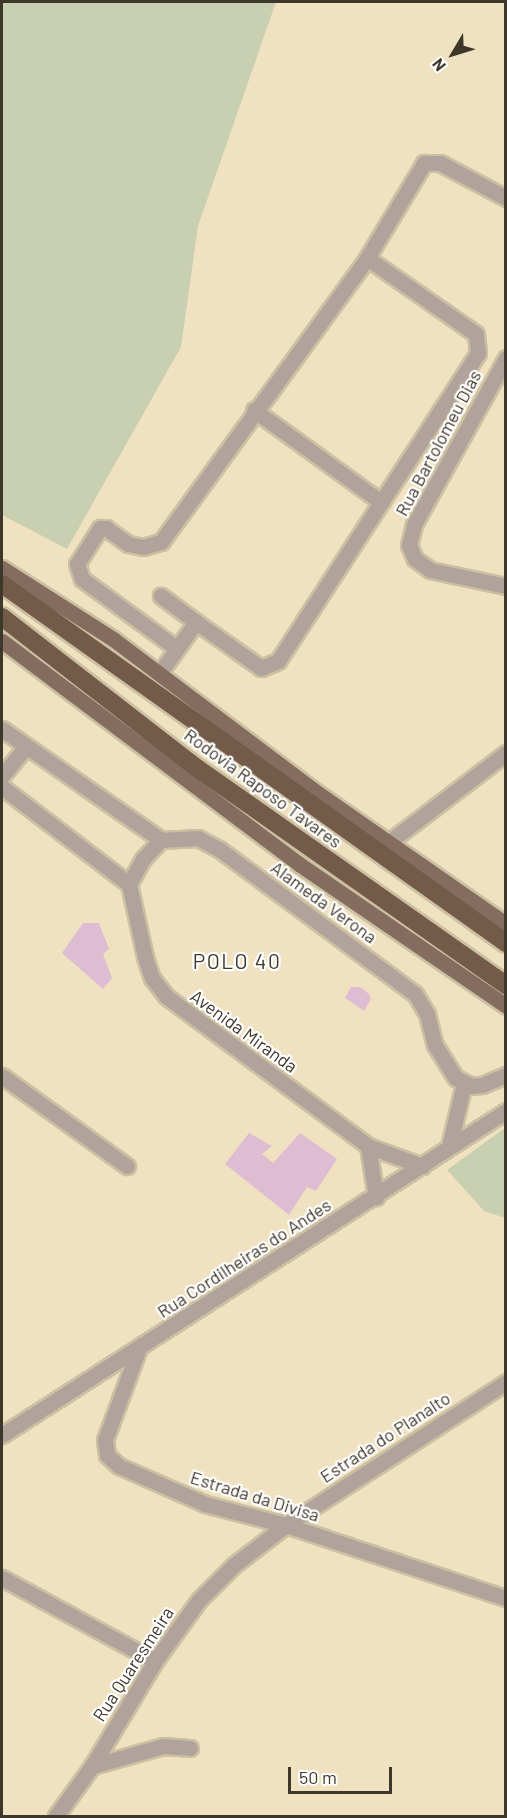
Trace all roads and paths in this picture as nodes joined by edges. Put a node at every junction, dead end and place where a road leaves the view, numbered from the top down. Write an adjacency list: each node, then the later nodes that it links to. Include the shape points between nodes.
1 (506, 198): 2 (street, via 440,163 424,163)
2 (367, 258): 4 (street); 5 (street, via 476,334 479,343 478,353)
3 (506, 358): 8 (street, Rua Bartolomeu Dias, via 414,525 409,546 415,559 430,570)
4 (254, 410): 5 (street); 13 (street, via 161,542 143,547 128,544 103,527 77,564 82,579)
5 (381, 502): 11 (street, via 278,661 269,667 261,668)
6 (2, 568): 14 (main road, via 58,602)
7 (2, 584): 24 (highway, Rodovia Raposo Tavares)
8 (506, 586)
9 (161, 596): 11 (street)
10 (2, 617): 25 (highway, Rodovia Raposo Tavares, via 197,768)
11 (196, 622): 13 (street)
12 (2, 642): 26 (main road, via 299,864)
13 (176, 648): 14 (street)
14 (159, 674): 21 (main road)
15 (2, 729): 16 (street)
16 (26, 746): 18 (street); 20 (street)
17 (506, 753): 21 (street)
18 (2, 776)
19 (2, 787): 22 (street)
20 (161, 840): 22 (street, via 142,859); 29 (street, Alameda Verona, via 198,838 219,849 415,994 443,1061)
21 (389, 842): 23 (main road)
22 (129, 884): 31 (street, Avenida Miranda, via 152,978 167,997)
23 (506, 924)
24 (506, 943)
25 (506, 985)
26 (506, 1006)
27 (506, 1075): 29 (street, via 482,1085)
28 (2, 1076): 33 (street)
29 (464, 1083): 32 (street)
30 (506, 1111): 32 (street, Rua Cordilheiras do Andes)
31 (368, 1146): 34 (street, Avenida Miranda); 35 (street)
32 (450, 1147): 34 (street, Rua Cordilheiras do Andes)
33 (127, 1166)
34 (422, 1166): 35 (street, Rua Cordilheiras do Andes)
35 (376, 1197): 36 (street, Rua Cordilheiras do Andes)
36 (139, 1348): 38 (street, Rua Cordilheiras do Andes); 39 (street, Estrada da Divisa, via 110,1424 107,1455 140,1477 205,1504)
37 (506, 1383): 39 (street, Estrada do Planalto)
38 (2, 1435)
39 (286, 1525): 40 (street, Estrada do Planalto); 42 (street, Estrada da Divisa)
40 (257, 1545): 43 (street, Rua Quaresmeira, via 199,1600)
41 (2, 1578): 43 (street)
42 (506, 1598)
43 (155, 1661): 45 (street, Rua Quaresmeira)
44 (190, 1748): 45 (street, via 163,1746)
45 (92, 1766): 46 (street, Rua Quaresmeira)
46 (62, 1814)

